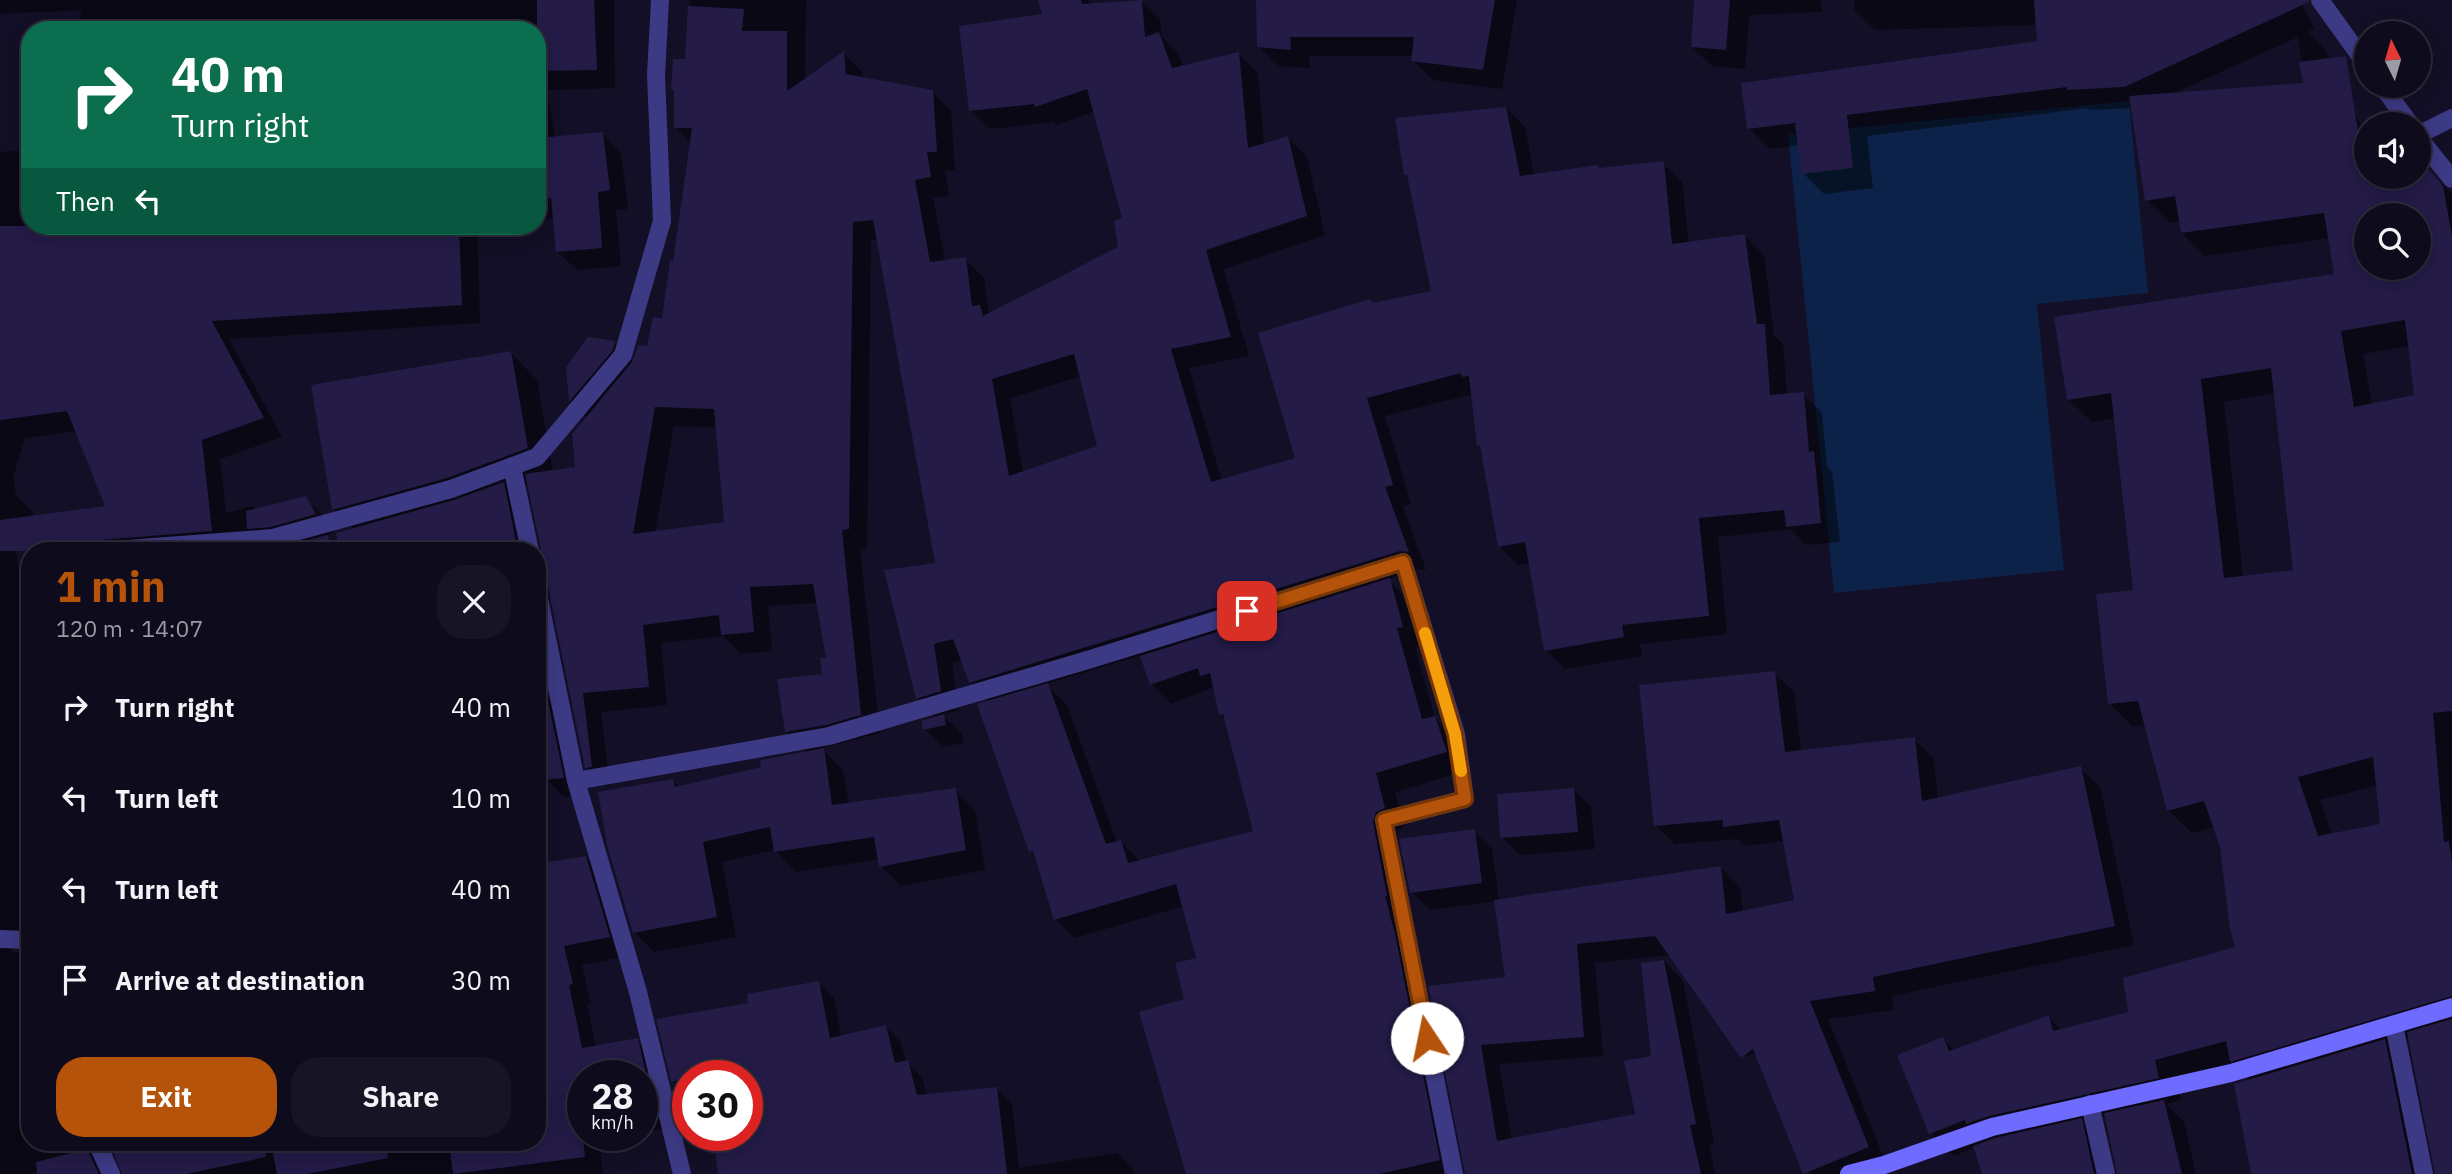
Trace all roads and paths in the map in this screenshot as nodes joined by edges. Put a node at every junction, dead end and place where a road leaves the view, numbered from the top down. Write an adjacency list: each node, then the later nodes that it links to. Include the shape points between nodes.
1 (660, 0): 8 (street, via 656,75 662,221 623,355 537,457)
2 (2320, 0): 3 (street)
3 (2354, 47)
4 (2452, 118): 5 (street)
5 (2431, 129)
6 (2431, 152): 7 (street)
7 (2452, 179)
8 (512, 466): 9 (street, via 451,489 273,538); 10 (street)
9 (220, 542)
10 (528, 542)
11 (546, 633): 12 (street)
12 (576, 781): 20 (street, via 638,992); 21 (street, via 829,736 1403,562 1455,734 1465,799 1384,820)
13 (0, 939): 14 (street)
14 (21, 940)
15 (2452, 1007): 16 (street)
16 (2394, 1025): 17 (street, via 2231,1073); 24 (street)
17 (2090, 1104): 22 (street, via 1992,1127); 23 (street)
18 (101, 1151): 19 (street)
19 (111, 1174)
20 (682, 1174)
21 (1454, 1174)
22 (1849, 1174)
23 (2106, 1174)
24 (2424, 1174)

